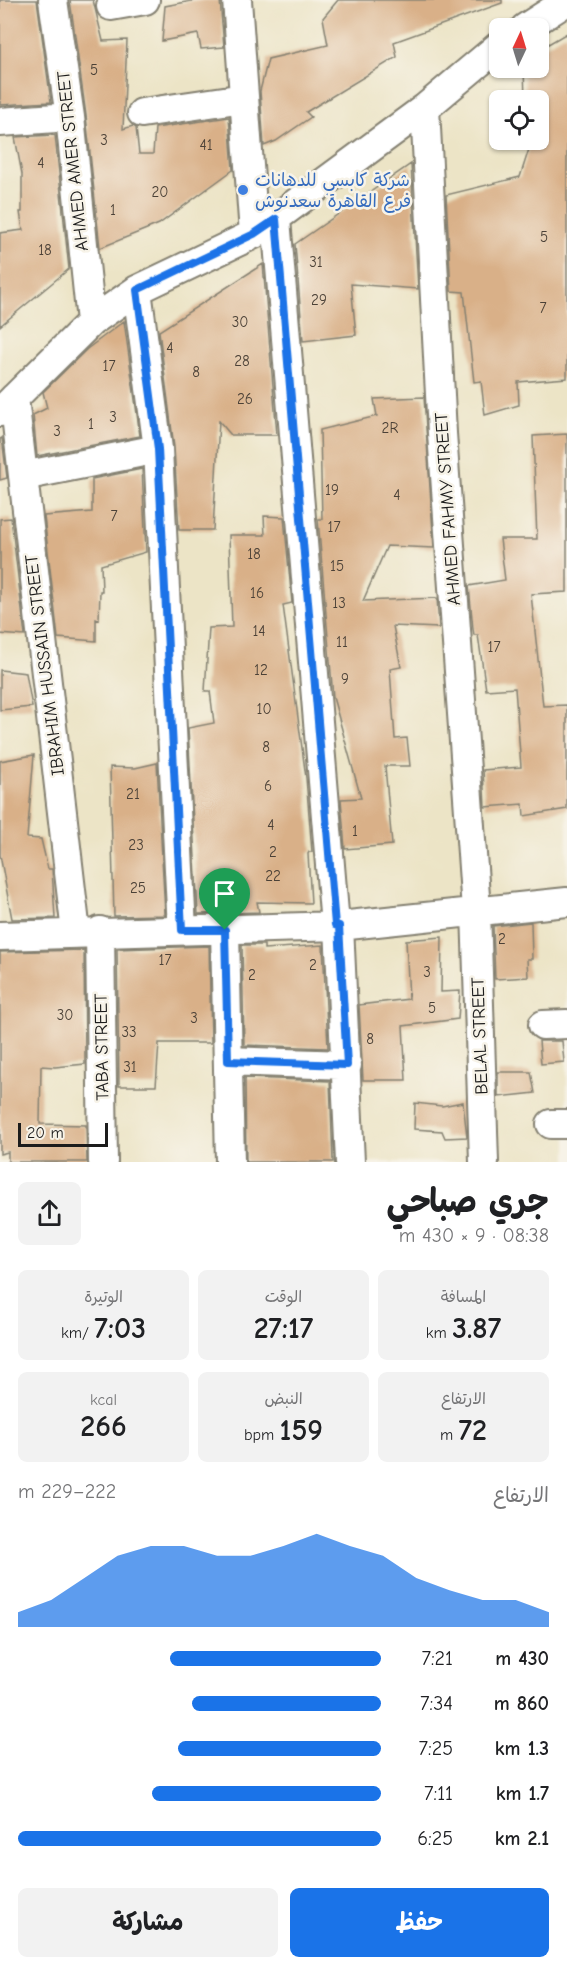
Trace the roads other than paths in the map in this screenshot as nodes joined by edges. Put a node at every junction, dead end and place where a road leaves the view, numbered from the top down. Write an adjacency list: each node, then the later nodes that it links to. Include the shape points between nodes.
1 (53, 0): 11 (street, AHMED AMER STREET)
2 (145, 0): 5 (street)
3 (237, 0): 8 (street)
4 (567, 1): 6 (street)
5 (111, 6)
6 (541, 18)
7 (489, 54): 9 (street)
8 (244, 98): 10 (street); 13 (street)
9 (426, 108): 13 (street); 20 (street, AHMED FAHMY STREET, via 442,433)
10 (142, 113)
11 (70, 117): 12 (street); 15 (street, AHMED AMER STREET)
12 (0, 122)
13 (265, 226): 14 (street); 21 (street)
14 (137, 290): 15 (street); 17 (street)
15 (91, 322): 16 (street)
16 (7, 405): 18 (street, IBRAHIM HUSSAIN STREET)
17 (158, 449): 18 (street); 22 (street)
18 (23, 476): 24 (street, IBRAHIM HUSSAIN STREET)
19 (567, 902): 20 (street)
20 (476, 910): 21 (street); 31 (street, BELAL STREET)
21 (337, 925): 23 (street); 27 (street)
22 (182, 930): 23 (street); 24 (street)
23 (225, 930): 26 (street)
24 (88, 932): 25 (street); 28 (street, TABA STREET)
25 (0, 936)
26 (228, 1061): 27 (street); 29 (street)
27 (347, 1065): 30 (street)
28 (104, 1162)
29 (230, 1162)
30 (350, 1162)
31 (484, 1162)

